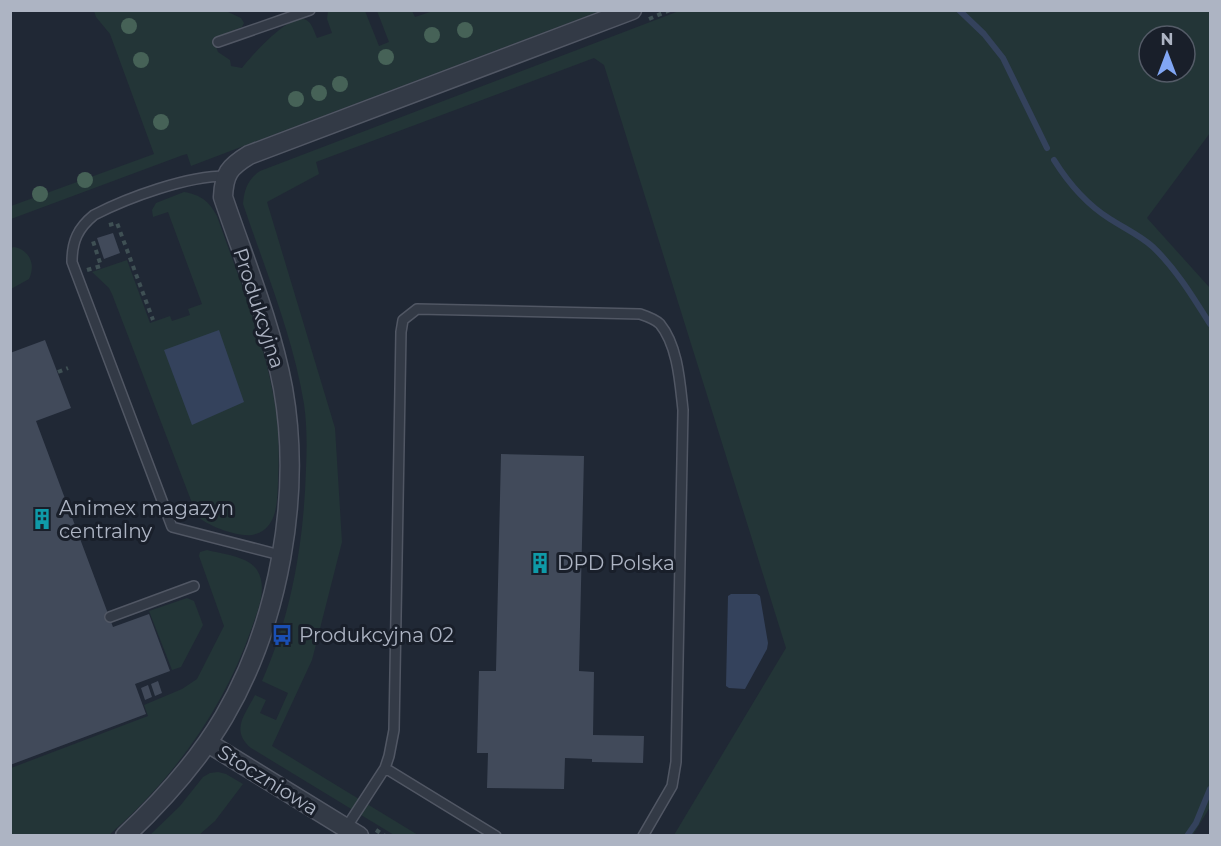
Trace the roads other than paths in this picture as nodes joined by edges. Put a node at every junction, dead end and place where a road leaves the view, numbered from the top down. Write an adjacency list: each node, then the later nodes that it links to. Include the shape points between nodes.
1 (310, 10): 3 (lane)
2 (635, 16): 4 (street, via 249,155 235,163)
3 (218, 42)
4 (226, 176): 5 (street, Produkcyjna, via 223,197 278,363 286,407 290,474); 5 (lane, via 181,182 94,215 76,235 72,262 172,527)
5 (280, 555): 8 (street, Produkcyjna, via 256,647)
6 (194, 586): 7 (lane)
7 (110, 617)
8 (208, 743): 10 (street, Stoczniowa); 11 (street, Produkcyjna)
9 (385, 768): 10 (lane); 12 (lane); 13 (lane, via 394,729 403,320 417,309 640,314 660,324 671,345 682,410 676,762 672,786)
10 (353, 827)
11 (125, 836)
12 (496, 836)
13 (643, 836)

